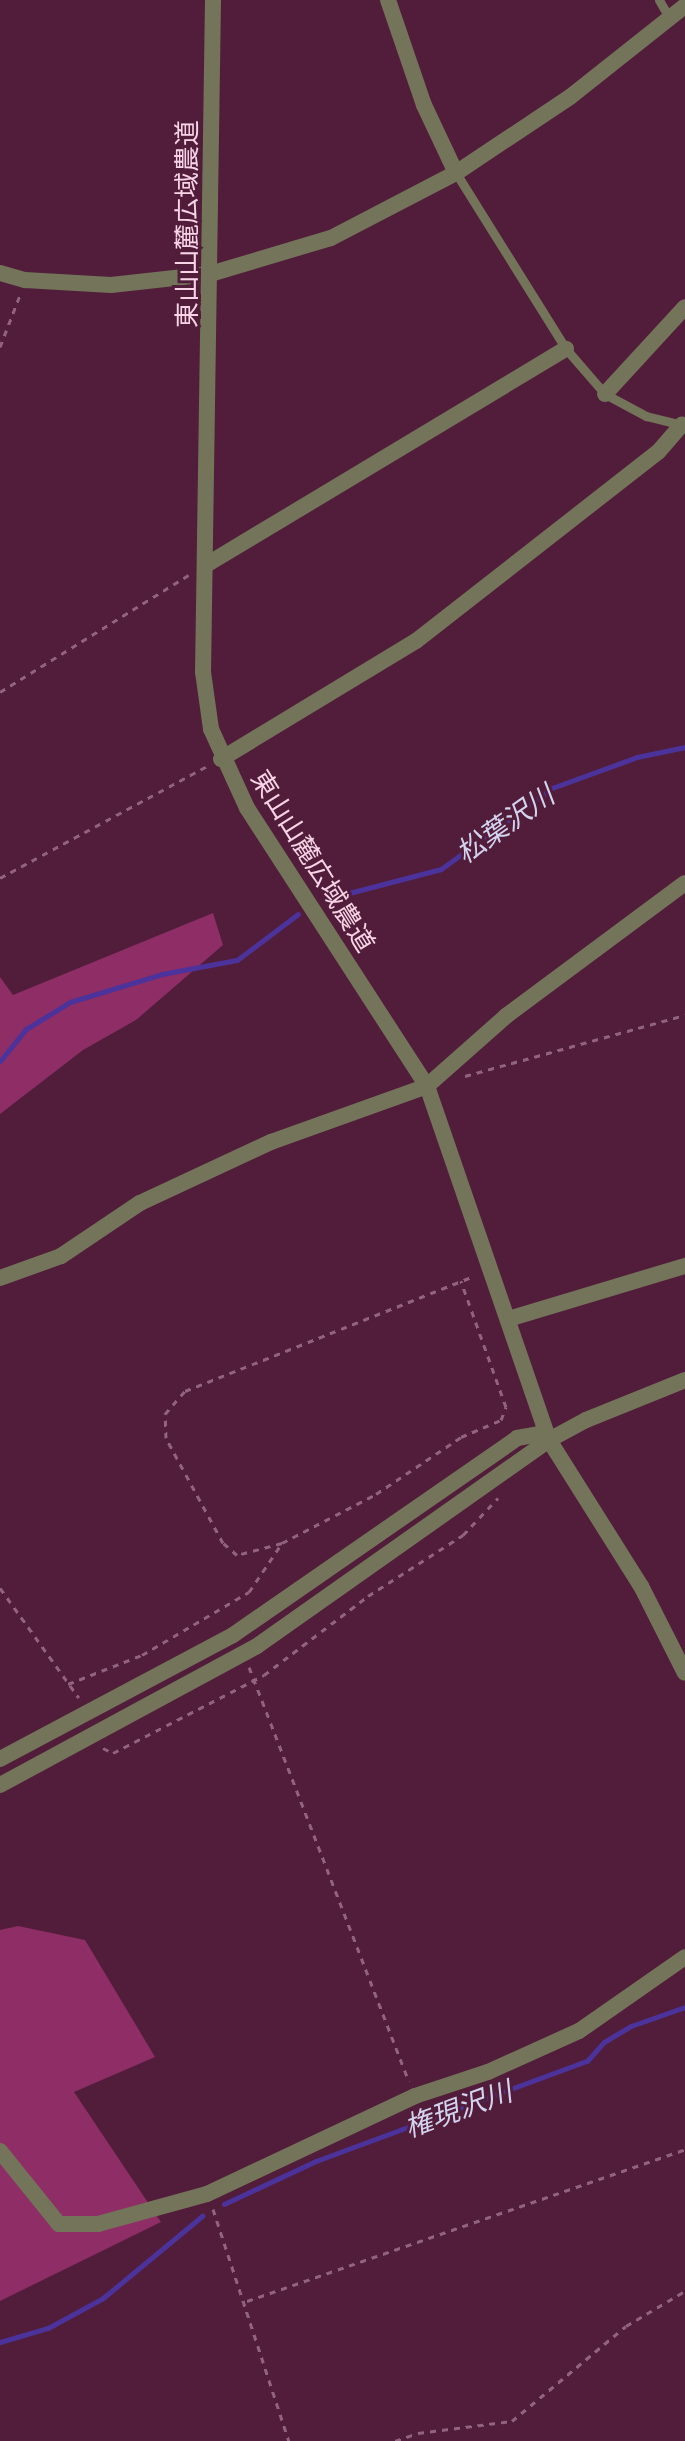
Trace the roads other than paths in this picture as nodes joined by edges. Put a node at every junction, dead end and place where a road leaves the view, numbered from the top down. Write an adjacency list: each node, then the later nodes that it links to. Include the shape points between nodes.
1 (213, 0): 8 (street, 東山山麓広域農道)
2 (388, 0): 6 (street, via 424,105)
3 (659, 0): 5 (lane)
4 (685, 6): 5 (street)
5 (669, 17): 6 (street, via 570,97)
6 (456, 173): 8 (street, via 331,238); 10 (lane)
7 (0, 273): 8 (street, via 25,280 111,285)
8 (210, 274): 13 (street, 東山山麓広域農道)
9 (685, 307): 11 (street)
10 (566, 349): 11 (lane); 13 (street)
11 (605, 394): 12 (lane, via 646,416)
12 (683, 425): 14 (street, via 635,470 416,641)
13 (206, 565): 14 (street, 東山山麓広域農道, via 203,672)
14 (221, 759): 16 (street, 東山山麓広域農道, via 247,808)
15 (685, 883): 16 (street, via 506,1016)
16 (427, 1086): 18 (street, via 271,1142 140,1203 61,1256); 19 (street, 東山山麓広域農道)
17 (685, 1266): 19 (street)
18 (0, 1278)
19 (508, 1319): 21 (street, 東山山麓広域農道)
20 (685, 1380): 21 (street)
21 (548, 1437): 22 (street, 東山山麓広域農道, via 641,1586); 23 (street, via 517,1438 233,1635); 24 (street, via 244,1654)
22 (685, 1673)
23 (0, 1759)
24 (0, 1785)
25 (685, 1957): 26 (street, via 579,2031 488,2072 415,2096 207,2194 98,2224 59,2224)
26 (0, 2151)

